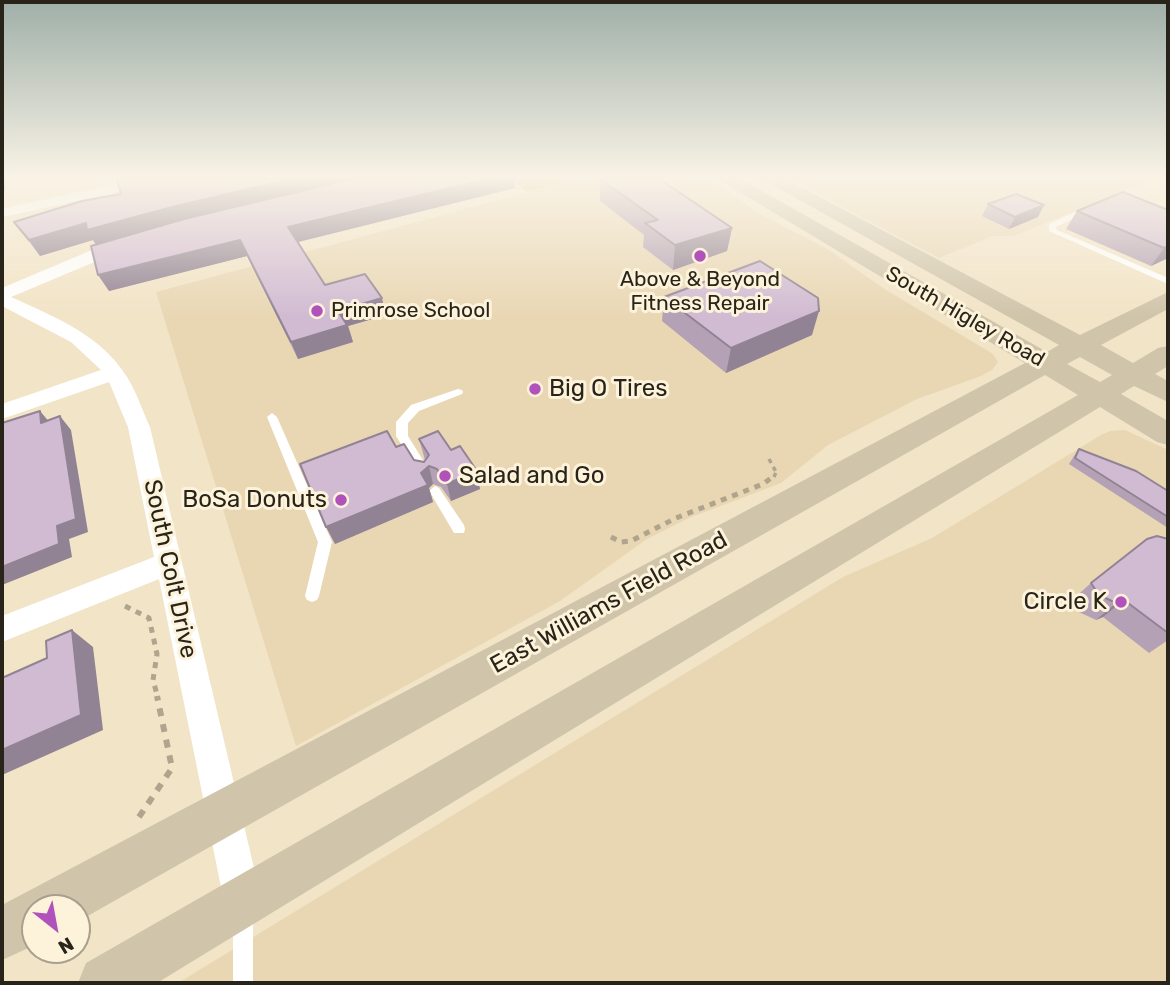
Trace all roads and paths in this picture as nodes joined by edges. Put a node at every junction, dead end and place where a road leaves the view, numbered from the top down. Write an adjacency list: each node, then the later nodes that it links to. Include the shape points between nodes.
1 (805, 224): 10 (main road, South Higley Road)
2 (854, 224): 8 (main road, South Higley Road)
3 (1057, 224): 5 (lane, via 1052,226 1054,231)
4 (136, 243): 6 (street, via 97,254)
5 (1168, 281)
6 (2, 297): 11 (street, South Colt Drive, via 91,348)
7 (1168, 299): 8 (main road, East Williams Field Road)
8 (1079, 345): 10 (main road, East Williams Field Road); 12 (main road, South Higley Road)
9 (1168, 354): 12 (main road)
10 (1046, 363): 15 (main road, South Higley Road); 28 (main road, East Williams Field Road)
11 (114, 373): 16 (street); 24 (street, South Colt Drive, via 139,427)
12 (1134, 375): 14 (main road, South Higley Road); 15 (main road)
13 (458, 392): 20 (lane, via 415,408 402,422 400,431)
14 (1168, 393)
15 (1100, 394): 18 (main road, South Higley Road); 31 (main road)
16 (2, 412)
17 (272, 417): 25 (lane, via 325,542)
18 (1168, 435)
19 (769, 458): 23 (path, via 778,472 773,479 676,517 631,541)
20 (425, 474)
21 (435, 491): 22 (lane)
22 (459, 529)
23 (611, 537)
24 (169, 563): 27 (street); 28 (street, South Colt Drive)
25 (312, 596)
26 (121, 604): 29 (path, via 149,618 157,654 153,680 172,768)
27 (2, 629)
28 (222, 814): 30 (main road, East Williams Field Road); 31 (street, South Colt Drive)
29 (136, 821)
30 (76, 894)
31 (243, 902): 34 (main road); 35 (lane)
32 (21, 924): 33 (main road)
33 (2, 934)
34 (106, 983)
35 (243, 983)

